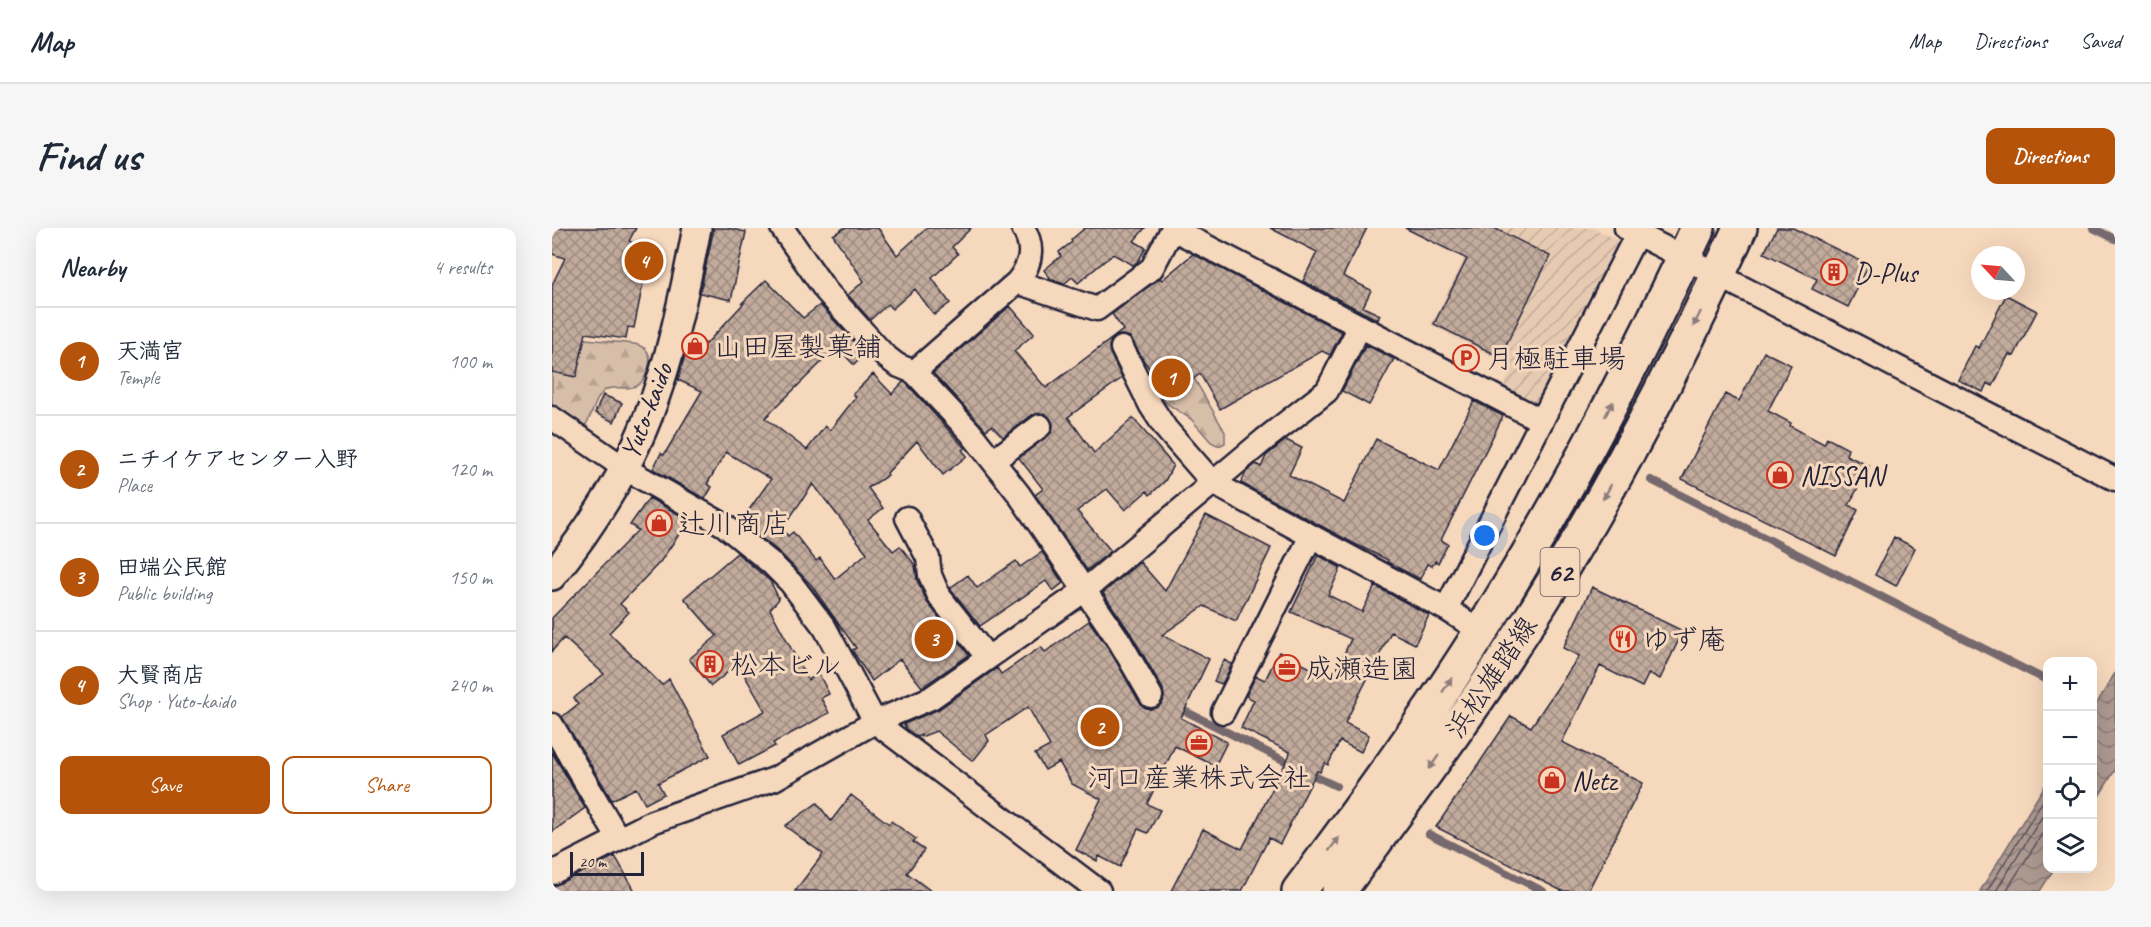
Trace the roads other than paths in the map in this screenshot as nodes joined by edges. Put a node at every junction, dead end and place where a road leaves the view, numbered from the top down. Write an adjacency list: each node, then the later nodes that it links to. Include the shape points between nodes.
1 (697, 228): 18 (street, Yuto-kaido, via 667,360)
2 (782, 228): 13 (street, via 826,291 884,355)
3 (1023, 228): 10 (street, via 1031,253 1027,269)
4 (1173, 228): 10 (street, via 1152,268 1096,309); 11 (street)
5 (1698, 228): 8 (main road, 浜松雄踏線 / 62)
6 (1740, 228): 9 (main road, 浜松雄踏線 / 62)
7 (1634, 230): 8 (street); 15 (street)
8 (1684, 258): 9 (street); 26 (main road, 浜松雄踏線 / 62, one-way to 8, via 1593,439)
9 (1718, 275): 19 (street); 36 (main road, 浜松雄踏線 / 62, one-way to 36, via 1638,435 1560,572 1454,733)
10 (1017, 282): 13 (street)
11 (1360, 327): 15 (street); 20 (street, via 1327,391)
12 (1122, 348): 20 (street, via 1150,406)
13 (914, 372): 17 (street)
14 (552, 418): 18 (street)
15 (1542, 421): 25 (street)
16 (1040, 426): 17 (street)
17 (993, 461): 24 (street)
18 (624, 468): 23 (street, Yuto-kaido, via 585,533); 30 (street, via 724,525 791,583 825,628)
19 (2115, 479)
20 (1213, 483): 22 (street); 24 (street)
21 (907, 519): 27 (street, via 928,558 939,596)
22 (1311, 536): 25 (street); 29 (street)
23 (552, 576)
24 (1085, 590): 27 (street); 28 (street)
25 (1446, 609): 26 (street)
26 (1481, 632): 35 (main road, 浜松雄踏線 / 62, one-way to 26, via 1378,784)
27 (988, 658): 30 (street, via 931,698)
28 (1151, 696)
29 (1224, 712)
30 (875, 722): 32 (street, via 774,779 682,810); 34 (street)
31 (552, 724): 32 (street)
32 (618, 838): 33 (street)
33 (552, 873)
34 (1100, 891)
35 (1299, 891)
36 (1339, 891)

